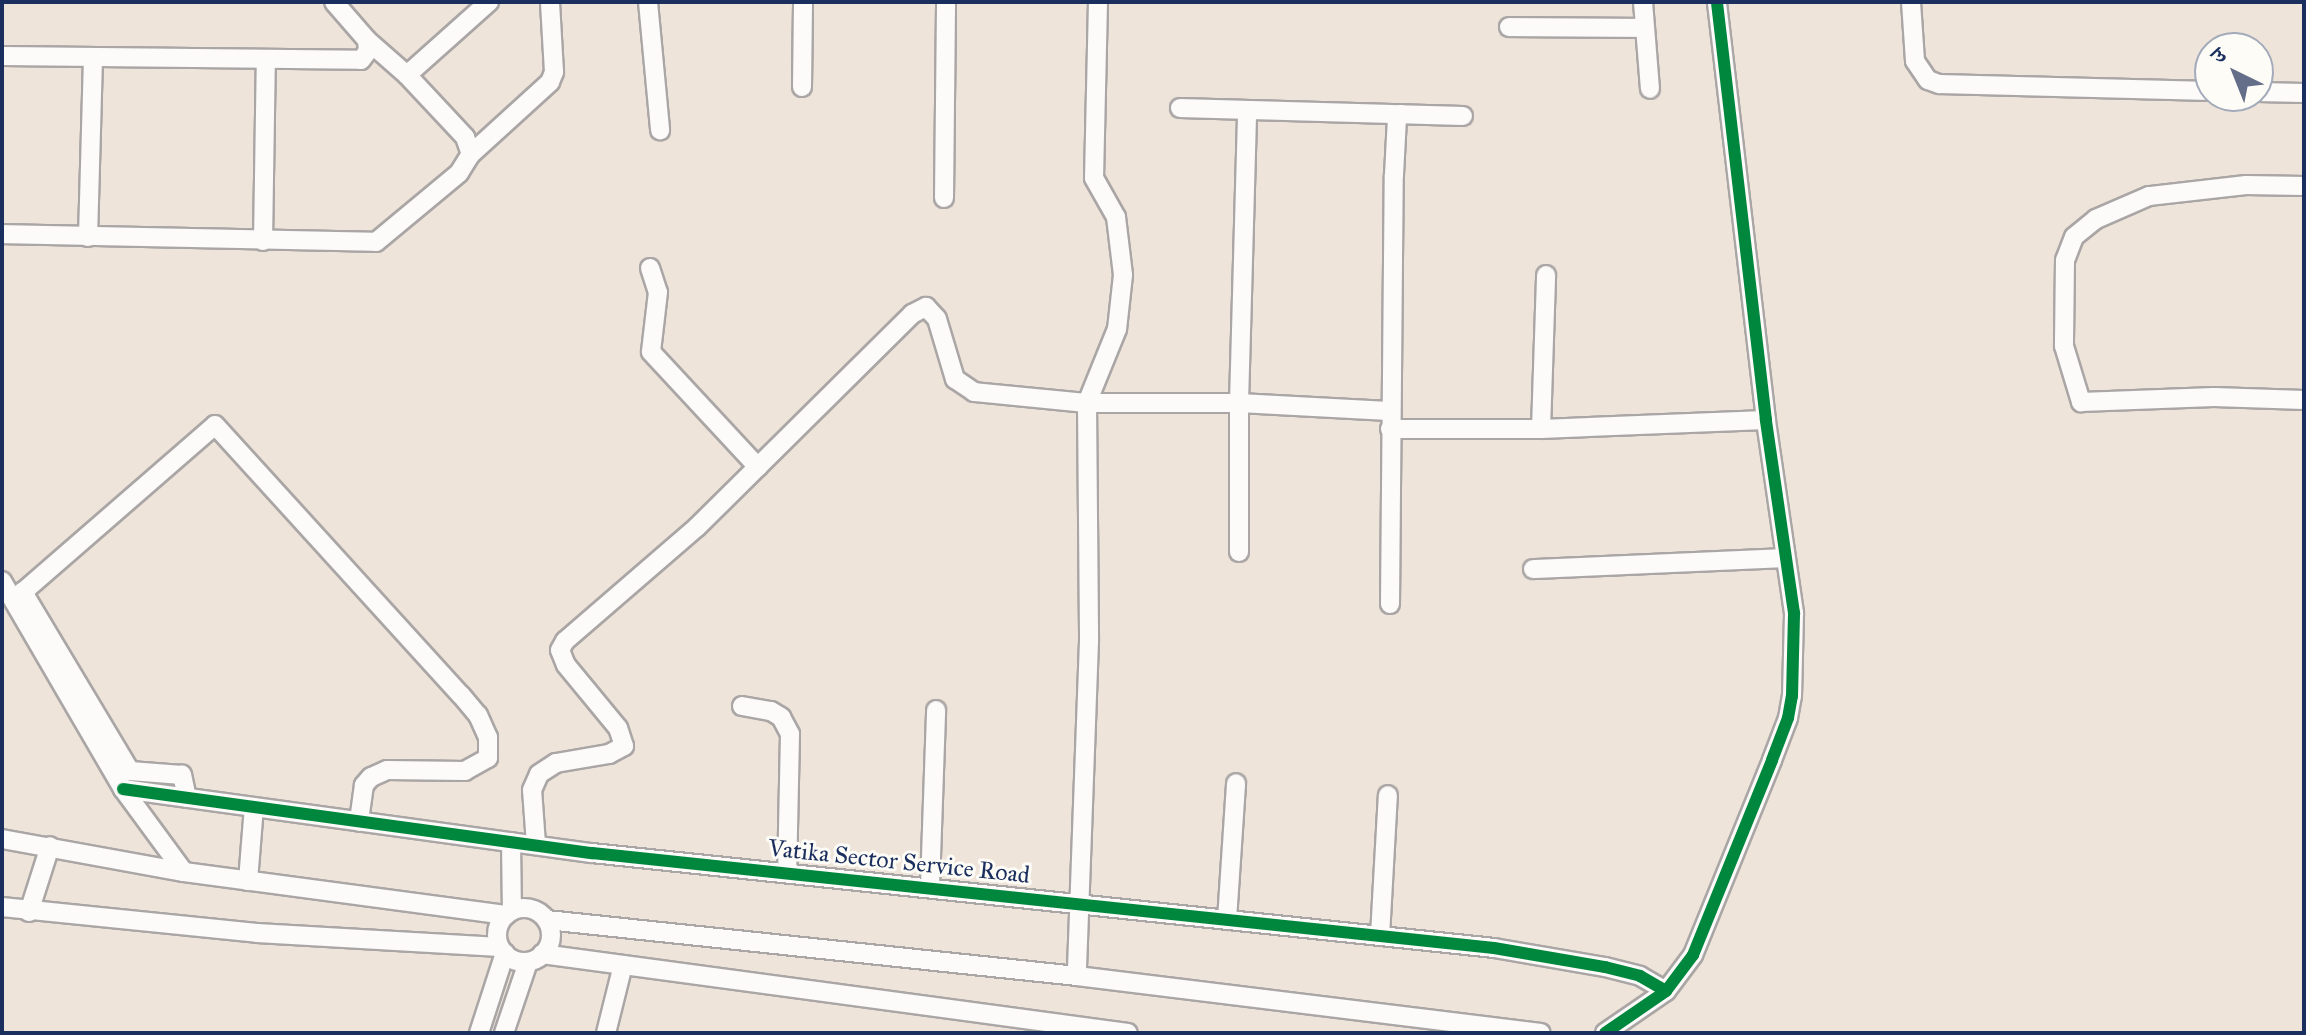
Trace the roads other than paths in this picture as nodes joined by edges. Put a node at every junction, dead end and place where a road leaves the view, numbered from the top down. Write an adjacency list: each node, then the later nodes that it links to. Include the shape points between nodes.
1 (334, 2): 14 (street)
2 (489, 2): 11 (street)
3 (550, 2): 29 (street, via 550,82)
4 (648, 2): 28 (street)
5 (803, 2): 19 (street)
6 (946, 2): 31 (street)
7 (1098, 2): 38 (street, via 1094,178 1116,217 1123,275 1117,329)
8 (1643, 2): 13 (street)
9 (1717, 2): 41 (street)
10 (1911, 2): 21 (street, via 1915,61 1928,80 1939,84)
11 (465, 9): 18 (street)
12 (1509, 27): 13 (street)
13 (1643, 28): 20 (street)
14 (367, 40): 17 (street, via 368,51 361,60); 18 (street)
15 (2, 56): 16 (street)
16 (93, 57): 17 (street); 33 (street)
17 (266, 60): 34 (street)
18 (407, 75): 29 (street, via 465,137)
19 (802, 87)
20 (1650, 89)
21 (2194, 91)
22 (2274, 92): 23 (street)
23 (2304, 93)
24 (1180, 108): 25 (street)
25 (1247, 110): 26 (street); 39 (street)
26 (1401, 114): 27 (street); 40 (street, via 1394,175)
27 (1463, 116)
28 (660, 130)
29 (471, 154): 34 (street, via 459,173 376,242)
30 (2304, 186): 37 (street, via 2246,185 2149,196 2096,219 2074,237 2065,260 2064,346 2081,402)
31 (944, 198)
32 (2, 234): 33 (street)
33 (88, 237): 34 (street)
34 (263, 241)
35 (650, 268): 43 (street, via 658,292 651,352)
36 (1546, 275): 42 (street)
37 (2304, 400)
38 (1087, 403): 39 (street); 43 (street, via 974,392 955,379 937,319 926,307 912,314); 65 (street, via 1089,641)
39 (1239, 403): 40 (street); 44 (street)
40 (1390, 420): 42 (street); 48 (street)
41 (1766, 420): 42 (street); 45 (street)
42 (1541, 429)
43 (758, 467): 59 (street, via 560,650 566,665 618,728 624,746 609,754 556,763 539,774 532,790)
44 (1239, 552)
45 (1783, 558): 46 (street); 76 (street, via 1794,613 1788,718 1693,955)
46 (1533, 569)
47 (2, 581): 52 (street)
48 (1390, 604)
49 (742, 706): 62 (street, via 771,711 790,734)
50 (936, 710): 64 (street)
51 (1236, 783): 70 (street)
52 (123, 789): 54 (street, Vatika Sector Service Road); 61 (street)
53 (1388, 795): 71 (street)
54 (187, 798): 55 (street, Vatika Sector Service Road); 56 (street, via 182,775 130,771 23,592 215,425 461,695 488,737 488,758 465,771 387,770 371,777 364,785)
55 (254, 807): 56 (street, Vatika Sector Service Road); 63 (street)
56 (359, 822): 58 (street, Vatika Sector Service Road)
57 (2, 839): 60 (street)
58 (511, 842): 59 (street, Vatika Sector Service Road); 68 (street)
59 (536, 844): 62 (street, Vatika Sector Service Road)
60 (50, 846): 61 (street); 67 (street)
61 (184, 872): 63 (street)
62 (787, 872): 64 (street, Vatika Sector Service Road)
63 (248, 881): 68 (street)
64 (930, 886): 65 (street, Vatika Sector Service Road)
65 (1079, 904): 70 (street, Vatika Sector Service Road); 75 (street)
66 (2, 907): 67 (street)
67 (29, 912): 72 (street)
68 (509, 913): 69 (street, via 535,910); 72 (street, via 498,930)
69 (547, 920): 73 (street, via 551,938); 75 (street)
70 (1227, 920): 71 (street, Vatika Sector Service Road)
71 (1380, 936): 76 (street, Vatika Sector Service Road, via 1605,967 1640,976)
72 (502, 950): 73 (street); 78 (street)
73 (535, 958): 74 (street); 79 (street)
74 (623, 965): 77 (street, via 908,1002); 80 (street)
75 (1077, 976): 82 (street)
76 (1666, 991): 83 (street)
77 (1008, 1026): 81 (street)
78 (479, 1033)
79 (504, 1033)
80 (606, 1033)
81 (1128, 1033)
82 (1541, 1033)
83 (1605, 1033)

